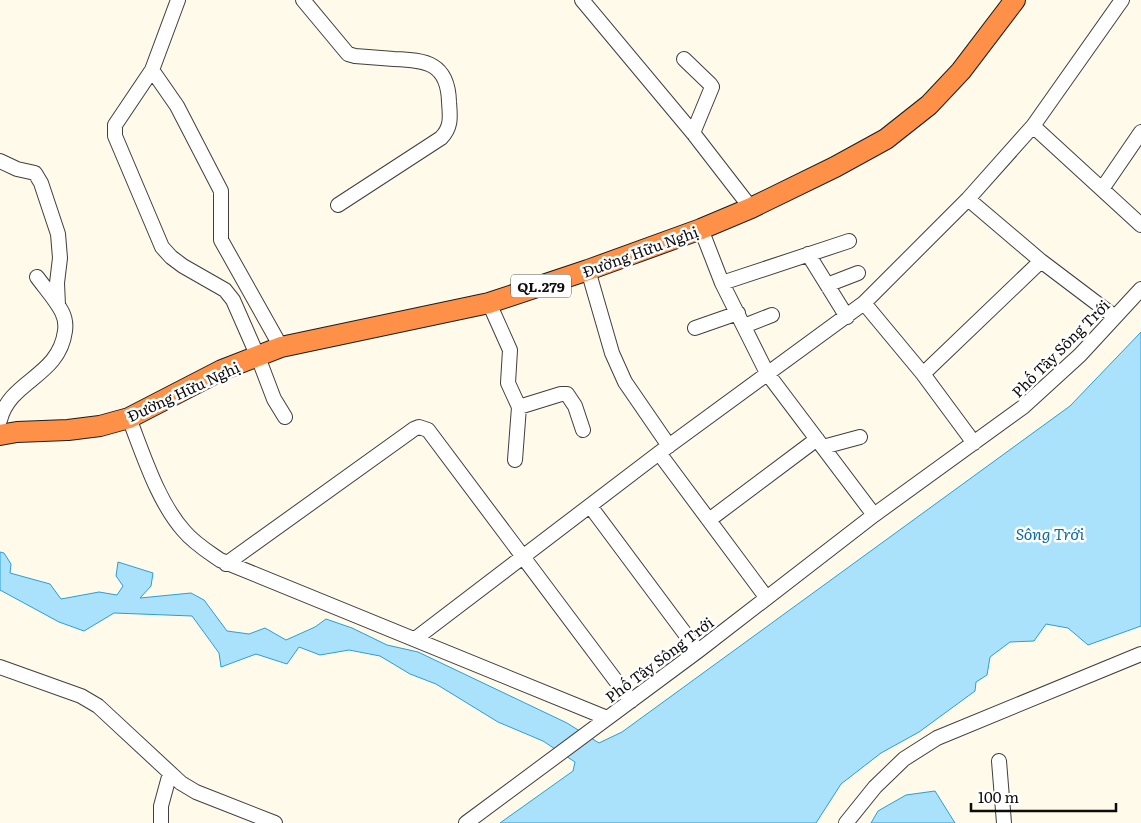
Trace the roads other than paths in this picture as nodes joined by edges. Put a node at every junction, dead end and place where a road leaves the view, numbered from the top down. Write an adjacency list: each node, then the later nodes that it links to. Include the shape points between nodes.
1 (178, 0): 7 (street)
2 (303, 0): 14 (street, via 348,54 418,60 430,64 439,71 449,92 450,124 447,132)
3 (582, 0): 10 (street)
4 (1015, 0): 15 (highway, Đường Hữu Nghị / QL.279, via 961,71 929,105 886,138)
5 (1122, 0): 8 (street)
6 (684, 59): 10 (street, via 712,87)
7 (152, 70): 35 (street, via 178,106 222,191 221,240); 36 (street, via 115,125 115,136 162,247 183,266 225,290 233,300)
8 (1032, 126): 12 (street); 13 (street)
9 (1141, 132): 12 (street)
10 (693, 133): 15 (street)
11 (0, 161): 29 (street, via 35,173 41,183 58,234)
12 (1102, 189): 16 (street)
13 (968, 199): 20 (street); 28 (street)
14 (338, 205)
15 (751, 208): 17 (highway, Đường Hữu Nghị / QL.279)
16 (1141, 225)
17 (701, 229): 21 (highway, Đường Hữu Nghị / QL.279); 24 (street)
18 (850, 241): 19 (street)
19 (808, 254): 24 (street); 25 (street)
20 (1041, 261): 32 (street); 38 (street)
21 (588, 270): 27 (highway, Đường Hữu Nghị / QL.279); 48 (street, via 612,353)
22 (858, 273): 25 (street)
23 (37, 277): 29 (street)
24 (722, 283): 33 (street)
25 (827, 285): 31 (street)
26 (1141, 289): 32 (street, Phố Tây Sông Trới)
27 (489, 303): 35 (highway, Đường Hữu Nghị / QL.279); 39 (street, via 508,344 508,383)
28 (864, 303): 31 (street); 38 (street)
29 (58, 306): 42 (street, via 66,324 58,353 46,368 14,394)
30 (772, 315): 33 (street)
31 (847, 316): 37 (street)
32 (1115, 317): 47 (street, Phố Tây Sông Trới, via 1023,408)
33 (741, 320): 34 (street); 37 (street)
34 (695, 328)
35 (282, 347): 36 (highway, Đường Hữu Nghị / QL.279)
36 (258, 357): 40 (street, via 274,399); 41 (highway, Đường Hữu Nghị / QL.279, via 222,370)
37 (767, 373): 46 (street); 48 (street)
38 (923, 374): 47 (street)
39 (519, 408): 43 (street, via 567,394); 49 (street)
40 (285, 417)
41 (129, 418): 44 (highway, Đường Hữu Nghị / QL.279, via 100,426); 54 (street, Phố Tây Sông Trới, via 155,484 172,515 196,543)
42 (0, 420)
43 (583, 430)
44 (0, 435)
45 (860, 437): 46 (street)
46 (820, 443): 51 (street); 52 (street)
47 (974, 443): 51 (street, Phố Tây Sông Trới)
48 (664, 450): 50 (street); 52 (street)
49 (515, 460)
50 (590, 506): 53 (street); 57 (street)
51 (874, 515): 55 (street, Phố Tây Sông Trới)
52 (709, 520): 55 (street)
53 (522, 556): 54 (street, via 428,430 419,427); 56 (street); 60 (street)
54 (226, 564): 56 (street, Phố Tây Sông Trới)
55 (766, 597): 57 (street, Phố Tây Sông Trới)
56 (415, 639): 61 (street, Phố Tây Sông Trới)
57 (698, 651): 60 (street, Phố Tây Sông Trới)
58 (1141, 654): 67 (street, via 937,738 904,759 875,787)
59 (0, 666): 63 (street, via 81,696 98,706)
60 (632, 702): 61 (street, Phố Tây Sông Trới)
61 (607, 718): 66 (street)
62 (999, 761): 68 (street)
63 (170, 773): 64 (street, via 161,806); 65 (street, via 196,792)
64 (162, 823)
65 (275, 823)
66 (466, 823)
67 (846, 823)
68 (1004, 823)

